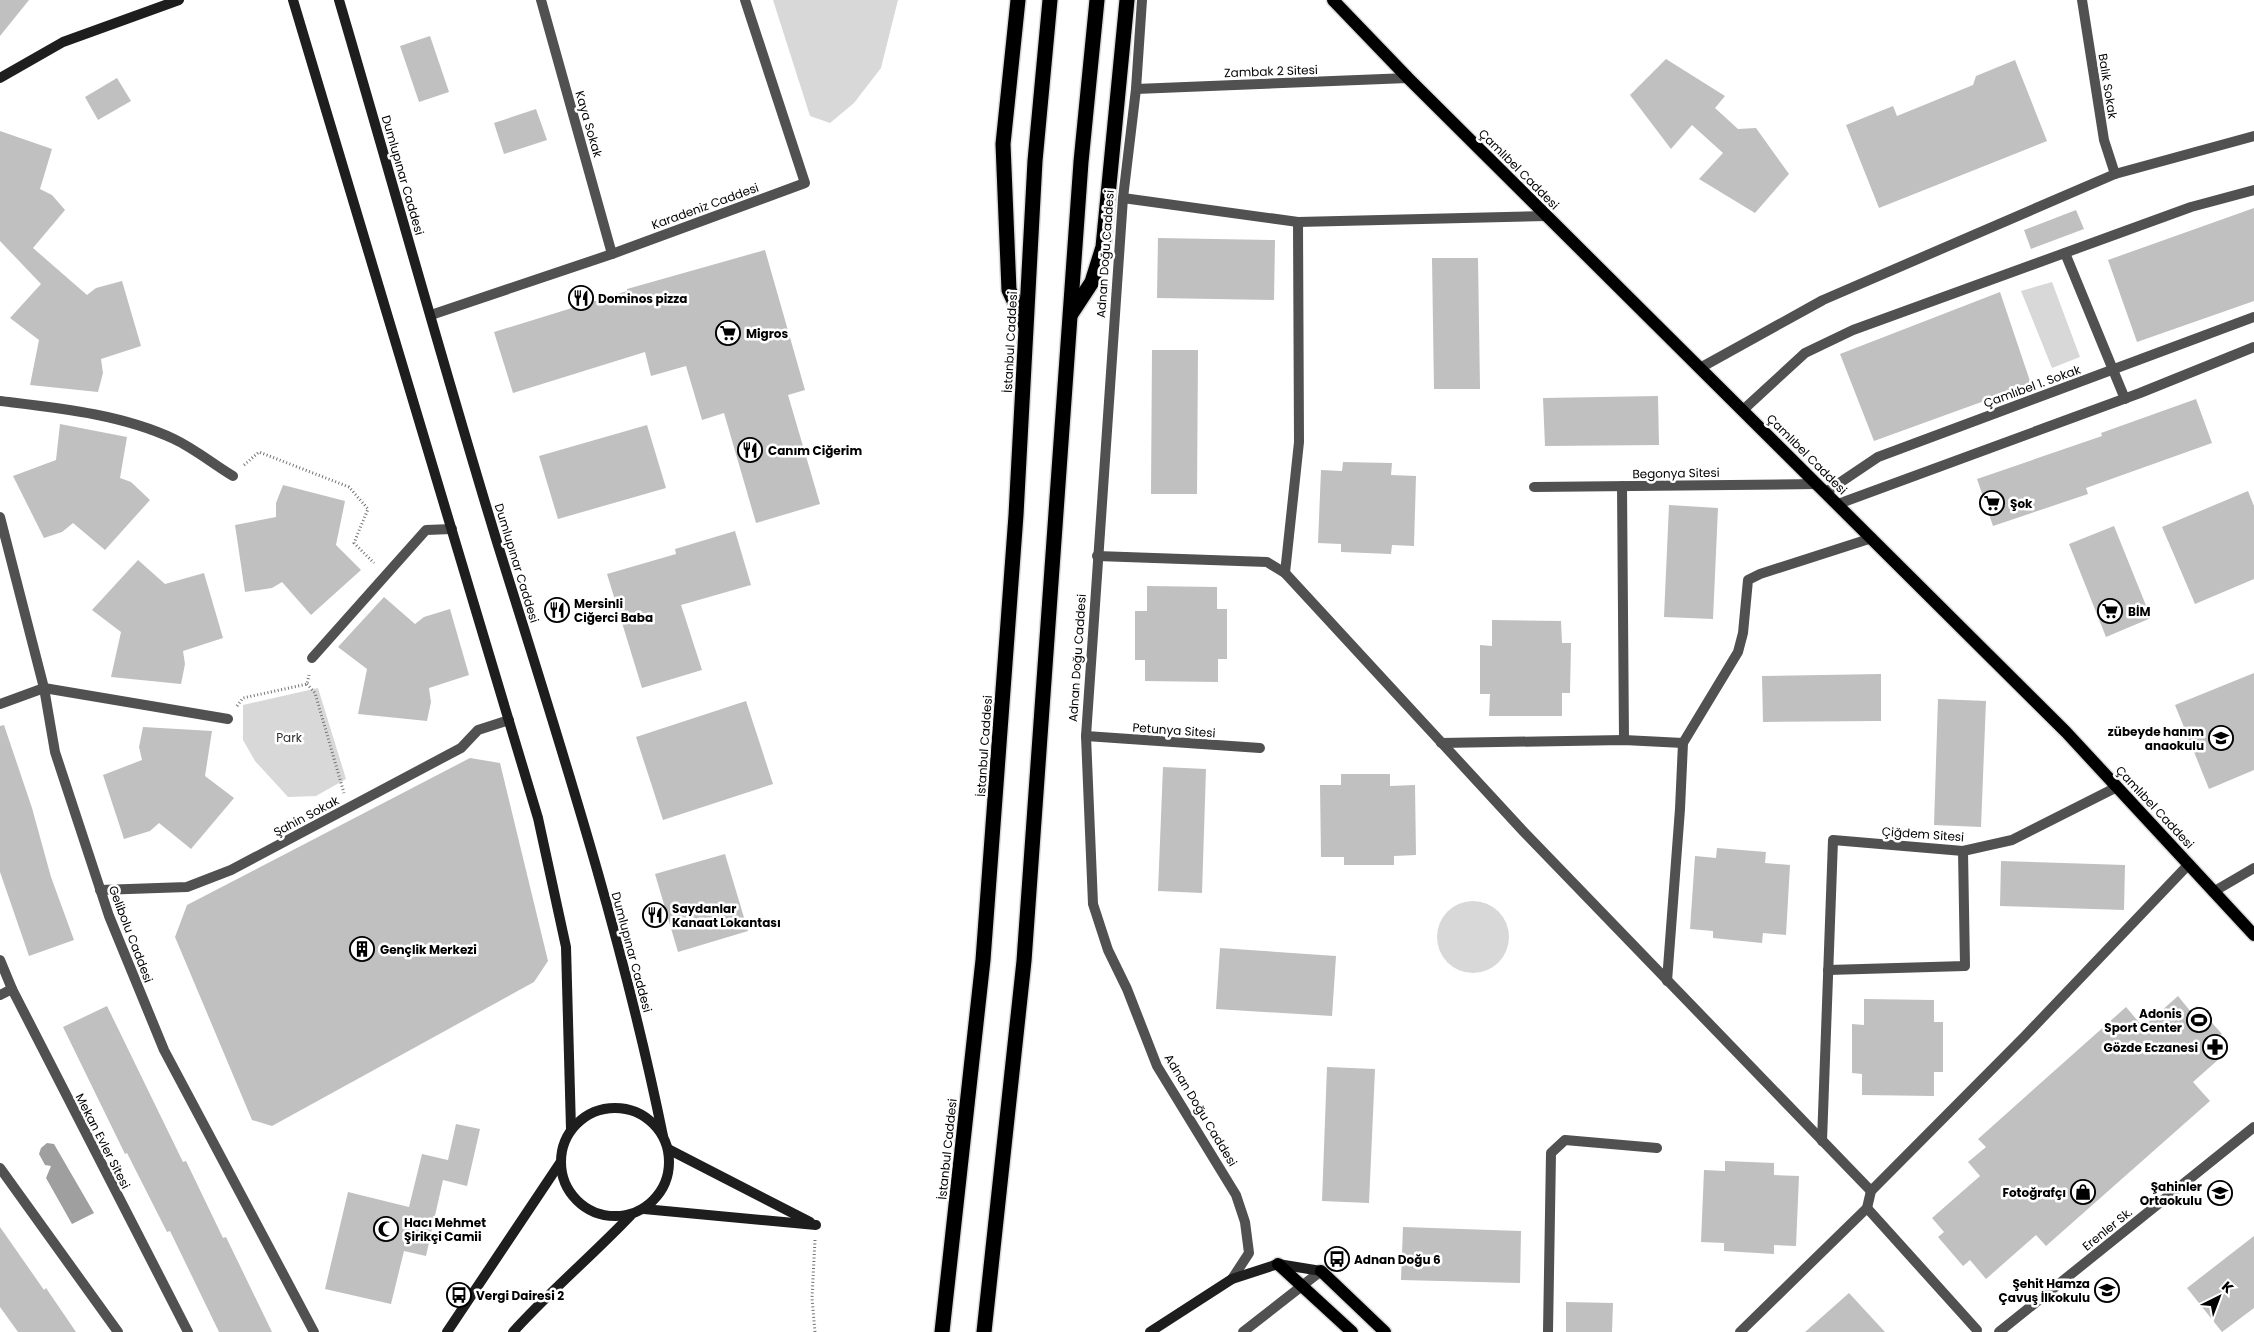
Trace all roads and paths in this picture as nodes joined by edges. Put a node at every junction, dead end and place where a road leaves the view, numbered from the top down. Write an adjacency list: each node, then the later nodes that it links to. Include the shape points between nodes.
1 (179, 0): 13 (main road, via 62,42)
2 (293, 0): 40 (main road)
3 (339, 0): 24 (main road, Dumlupınar Caddesi)
4 (541, 0): 23 (street, Kaya Sokak)
5 (746, 0): 23 (street, Karadeniz Caddesi, via 805,183)
6 (1018, 0): 27 (highway, via 1003,144 1009,290)
7 (1050, 0): 27 (highway, İstanbul Caddesi, via 1035,161)
8 (1097, 0): 25 (highway)
9 (1127, 0): 25 (highway, via 1103,246 1092,282)
10 (1142, 0): 15 (street, Adnan Doğu Caddesi)
11 (1333, 0): 14 (main road, Çamlıbel Caddesi)
12 (2082, 0): 17 (street, Balık Sokak, via 2104,140)
13 (0, 78)
14 (1408, 78): 15 (street, Zambak 2 Sitesi); 20 (main road, Çamlıbel Caddesi)
15 (1136, 90): 19 (street, Adnan Doğu Caddesi)
16 (2254, 136): 17 (street)
17 (2115, 174): 29 (street, via 1823,300)
18 (2254, 190): 22 (street, via 2191,207)
19 (1123, 198): 21 (street); 42 (street, Adnan Doğu Caddesi)
20 (1547, 216): 21 (street); 29 (main road, Çamlıbel Caddesi)
21 (1298, 222): 44 (street, via 1299,442)
22 (2065, 253): 30 (street); 33 (street, via 1853,330 1813,349)
23 (612, 254): 24 (street, Karadeniz Caddesi)
24 (431, 315): 71 (main road, Dumlupınar Caddesi, via 602,886 647,1058)
25 (1070, 316): 94 (highway, via 1024,962)
26 (2254, 318): 30 (street, Çamlıbel 1. Sokak)
27 (1026, 326): 93 (highway, İstanbul Caddesi, via 1016,515 983,960)
28 (2254, 347): 31 (street)
29 (1700, 368): 33 (main road, Çamlıbel Caddesi)
30 (2113, 369): 31 (street); 37 (street, Çamlıbel 1. Sokak, via 1878,457)
31 (2125, 399): 38 (street)
32 (0, 401): 34 (street, via 126,421 175,440)
33 (1743, 410): 37 (main road, Çamlıbel Caddesi)
34 (233, 476): 43 (path, via 259,452 349,487 368,509 354,543)
35 (1622, 486): 36 (street, Begonya Sitesi); 37 (street, Begonya Sitesi); 52 (street)
36 (1534, 487)
37 (1822, 488): 38 (main road, Çamlıbel Caddesi)
38 (1838, 504): 41 (main road, Çamlıbel Caddesi)
39 (0, 517): 47 (street, Gelibolu Caddesi)
40 (452, 529): 43 (street, via 426,530); 50 (main road)
41 (1872, 538): 54 (street, via 1748,580 1738,652); 56 (main road, Çamlıbel Caddesi)
42 (1097, 556): 44 (street, via 1267,562); 51 (street, Adnan Doğu Caddesi)
43 (385, 574): 45 (street)
44 (1285, 574): 53 (street)
45 (312, 658): 46 (path)
46 (307, 684): 49 (path, via 243,698); 57 (path, via 315,693)
47 (44, 688): 48 (street); 49 (street); 61 (street, Gelibolu Caddesi, via 55,752)
48 (0, 704)
49 (228, 719)
50 (509, 720): 57 (street, Şahin Sokak, via 478,730 461,748); 70 (main road, via 538,818 566,947)
51 (1086, 736): 55 (street, Petunya Sitesi); 84 (street, Adnan Doğu Caddesi, via 1093,904 1108,950 1157,1066 1236,1195 1245,1222 1249,1253)
52 (1624, 740): 53 (street); 54 (street)
53 (1442, 743): 66 (street)
54 (1683, 743): 66 (street)
55 (1260, 748)
56 (2117, 787): 58 (street, Çiğdem Sitesi, via 2012,840); 59 (main road, Çamlıbel Caddesi)
57 (348, 808): 61 (street, Şahin Sokak, via 231,870 186,887)
58 (1963, 851): 65 (street, via 1965,966); 65 (street, Çiğdem Sitesi, via 1833,840)
59 (2189, 864): 62 (main road, Çamlıbel Caddesi); 77 (street)
60 (2254, 868): 62 (street)
61 (100, 890): 89 (street, Gelibolu Caddesi, via 164,1050)
62 (2213, 892): 63 (main road, Çamlıbel Caddesi)
63 (2254, 935)
64 (0, 960): 67 (street, Mekan Evler Sitesi)
65 (1828, 970): 72 (street)
66 (1667, 981): 72 (street)
67 (12, 990): 68 (street); 88 (street, Mekan Evler Sitesi)
68 (0, 996)
69 (2254, 1127): 101 (street, Erenler Sk.)
70 (571, 1129): 71 (main road, via 593,1112 619,1107 637,1112 652,1122); 75 (main road, via 563,1145)
71 (663, 1136): 74 (main road)
72 (1822, 1141): 77 (street)
73 (1657, 1148): 99 (street, via 1565,1140 1551,1153)
74 (668, 1149): 79 (main road, via 669,1170 663,1189); 81 (main road)
75 (560, 1163): 80 (main road, via 563,1179 571,1194 583,1206 598,1214 614,1217); 90 (main road)
76 (0, 1168): 87 (street)
77 (1871, 1191): 78 (street)
78 (1867, 1208): 86 (street); 100 (street)
79 (644, 1209): 80 (main road); 81 (main road)
80 (631, 1215): 91 (main road)
81 (816, 1225): 92 (path, via 812,1298)
82 (1278, 1264): 83 (main road, Adnan Doğu Caddesi); 84 (main road, Adnan Doğu Caddesi); 85 (main road)
83 (1321, 1271): 85 (street); 98 (main road)
84 (1232, 1279): 95 (main road, Adnan Doğu Caddesi)
85 (1301, 1286): 96 (street); 97 (main road)
86 (1977, 1330)
87 (118, 1332)
88 (188, 1332)
89 (314, 1332)
90 (447, 1332)
91 (512, 1332)
92 (815, 1332)
93 (942, 1332)
94 (984, 1332)
95 (1150, 1332)
96 (1243, 1332)
97 (1352, 1332)
98 (1385, 1332)
99 (1548, 1332)
100 (1740, 1332)
101 (1999, 1332)

